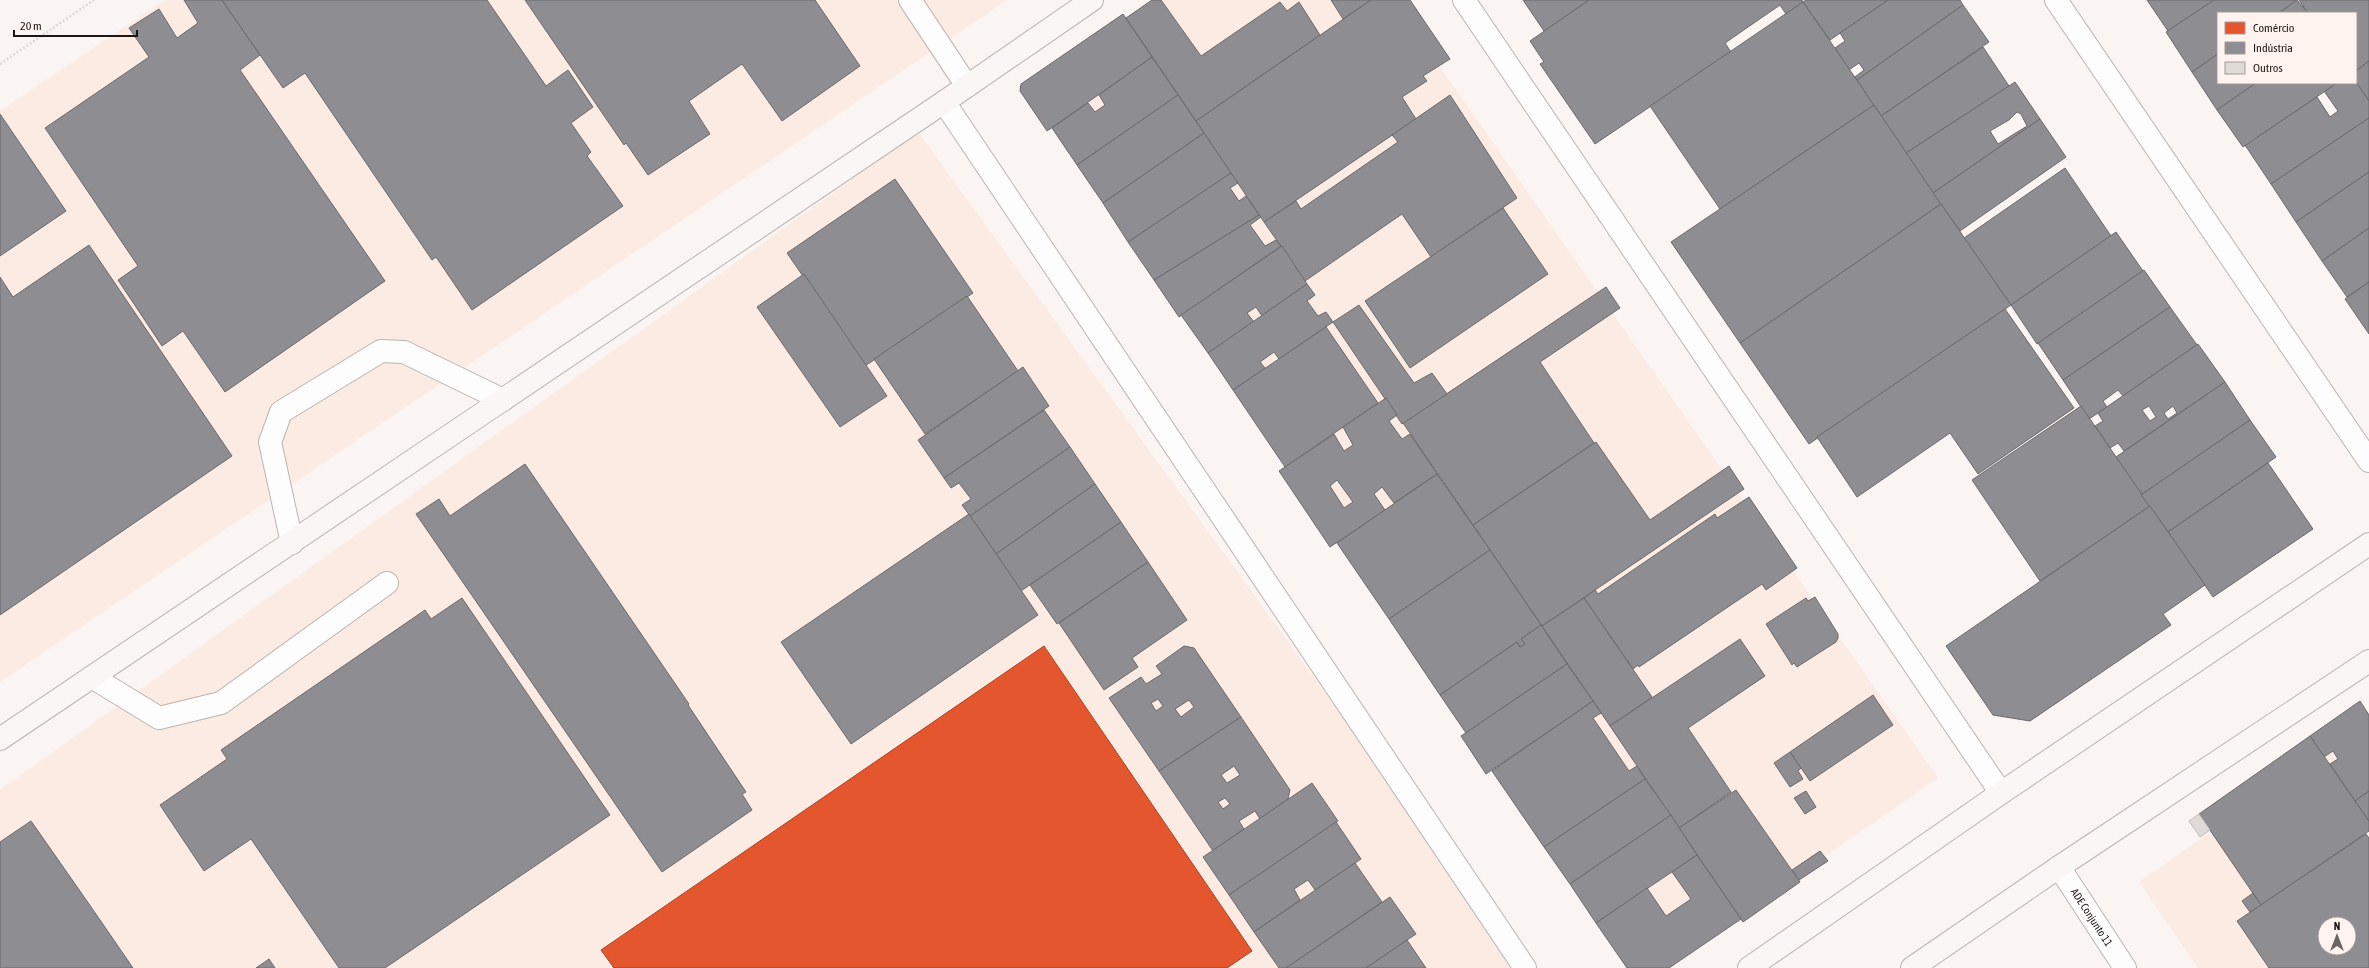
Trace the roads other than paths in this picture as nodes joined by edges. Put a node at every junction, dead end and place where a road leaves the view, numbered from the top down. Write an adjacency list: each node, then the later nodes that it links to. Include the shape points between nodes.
1 (910, 0): 5 (street)
2 (1092, 0): 5 (street)
3 (1464, 0): 15 (street)
4 (2056, 0): 8 (street)
5 (967, 86): 6 (street)
6 (944, 102): 7 (street); 17 (street)
7 (504, 400): 9 (street); 9 (street, via 404,352 381,351 281,412 270,442)
8 (2369, 461)
9 (292, 543): 13 (street)
10 (2369, 544): 15 (street)
11 (387, 583): 13 (street, via 221,703 159,718)
12 (2369, 661): 16 (street)
13 (92, 677): 14 (street)
14 (0, 739)
15 (2001, 793): 18 (street)
16 (2059, 867): 19 (street); 20 (street, ADE Conjunto 11)
17 (1525, 968)
18 (1749, 968)
19 (1912, 968)
20 (2125, 968)

